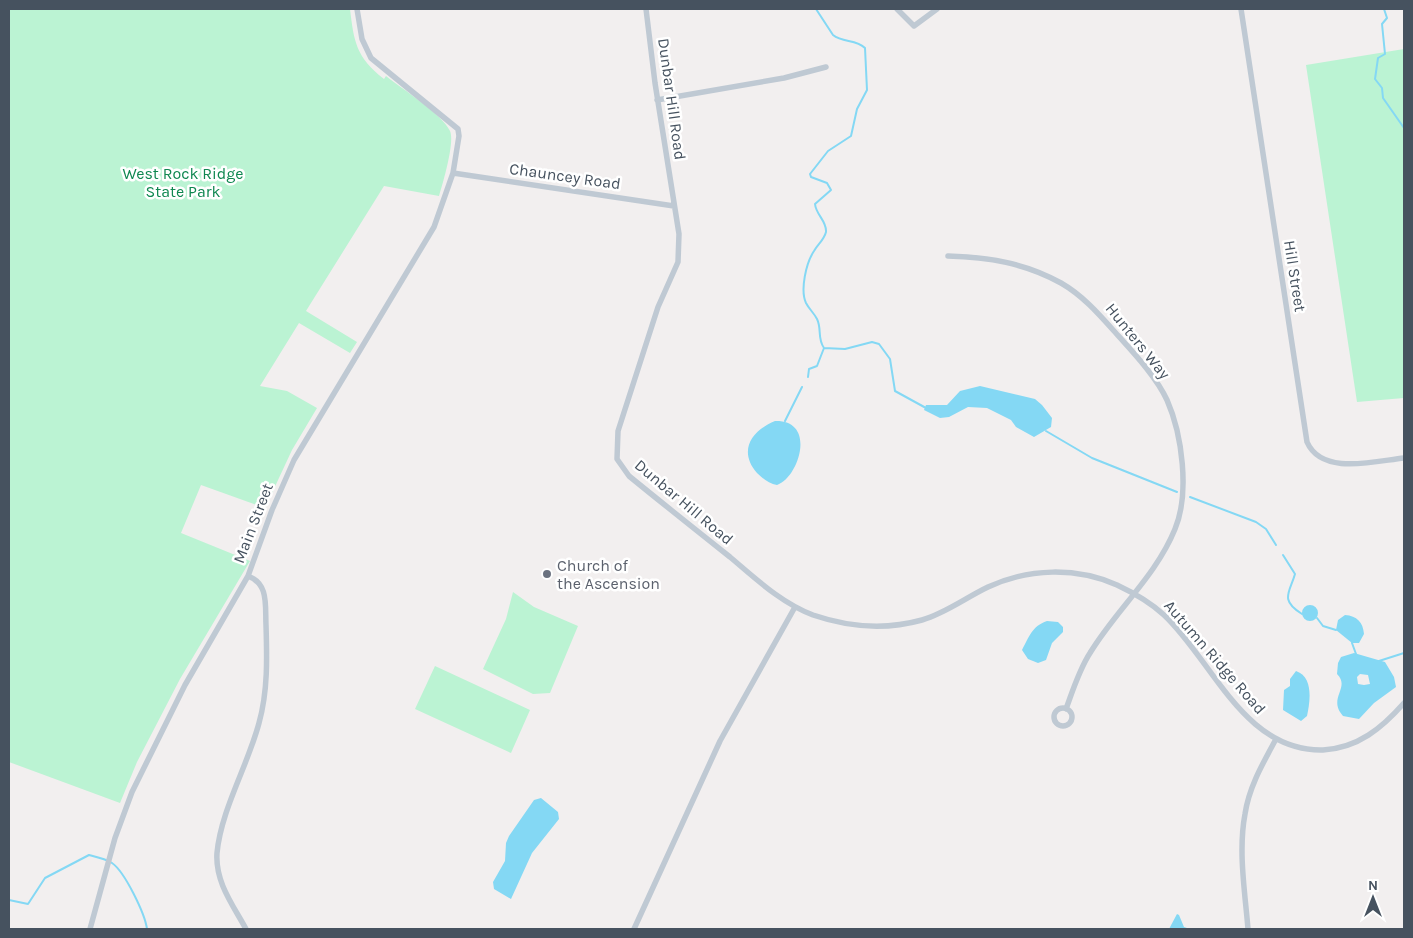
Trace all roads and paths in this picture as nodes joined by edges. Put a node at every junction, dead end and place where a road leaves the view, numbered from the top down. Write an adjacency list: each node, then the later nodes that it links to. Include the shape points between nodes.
1 (357, 9): 8 (street, Main Street, via 367,53 456,127 459,136)
2 (646, 9): 7 (street, Dunbar Hill Road)
3 (897, 9): 4 (street, via 914,26)
4 (937, 9)
5 (1241, 9): 11 (street, Hill Street, via 1307,442 1316,455 1336,463)
6 (826, 67): 7 (street, via 784,78)
7 (657, 100): 9 (street, Dunbar Hill Road)
8 (453, 173): 9 (street, Chauncey Road); 12 (street, Main Street, via 430,237 294,460)
9 (674, 206): 14 (street, Dunbar Hill Road, via 680,244 678,262 658,307 621,418 616,440 617,459 629,476 753,577)
10 (948, 256): 13 (street, Hunters Way, via 987,257 1021,266 1061,283 1091,306 1137,357 1167,399 1181,444 1183,489 1176,527 1160,559)
11 (1404, 458)
12 (248, 576): 18 (street, Main Street, via 185,685 125,809); 19 (street, via 258,581 264,590 265,695 259,723 223,826 217,860 224,889)
13 (1134, 594): 14 (street, Autumn Ridge Road, via 1091,576 1046,572 1001,582 937,614 902,624 847,624 813,615); 16 (street, Hunters Way, via 1089,654); 17 (street, Autumn Ridge Road, via 1165,616 1251,720)
14 (795, 606): 20 (street, via 720,741)
15 (1404, 703): 17 (street, Autumn Ridge Road, via 1376,732 1346,746 1306,749)
16 (1066, 709)
17 (1276, 739): 21 (street, via 1256,777 1245,814 1243,860)
18 (90, 929)
19 (246, 929)
20 (634, 929)
21 (1248, 929)

